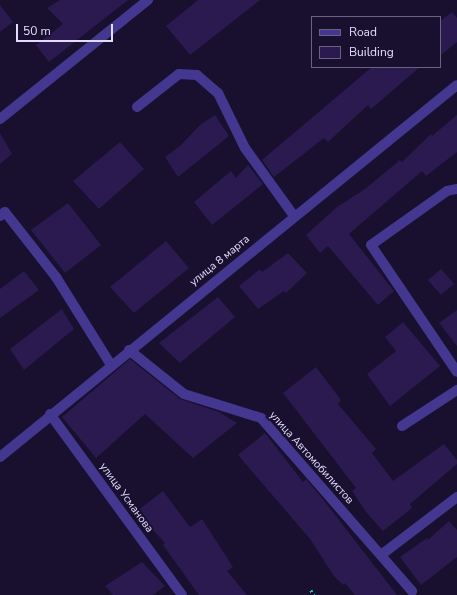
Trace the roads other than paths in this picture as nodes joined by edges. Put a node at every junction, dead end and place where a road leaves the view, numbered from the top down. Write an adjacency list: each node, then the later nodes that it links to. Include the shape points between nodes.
1 (148, 0): 4 (street)
2 (457, 85): 7 (street, улица 8 марта)
3 (137, 107): 7 (street, via 179,74 197,75 218,93 245,148)
4 (0, 119)
5 (457, 189): 10 (street, via 447,191 372,245)
6 (0, 216): 9 (street, via 5,212 56,277)
7 (294, 216): 8 (street, улица 8 марта)
8 (129, 350): 9 (street, улица 8 марта); 16 (street, улица Автомобилистов, via 184,394 261,418)
9 (111, 365): 12 (street, улица 8 марта)
10 (457, 372)
11 (457, 390): 13 (street)
12 (50, 414): 14 (street, улица 8 марта); 18 (street, улица Усманова)
13 (402, 426)
14 (0, 457)
15 (457, 497): 16 (street)
16 (381, 555): 17 (street, улица Автомобилистов)
17 (412, 591)
18 (182, 595)

